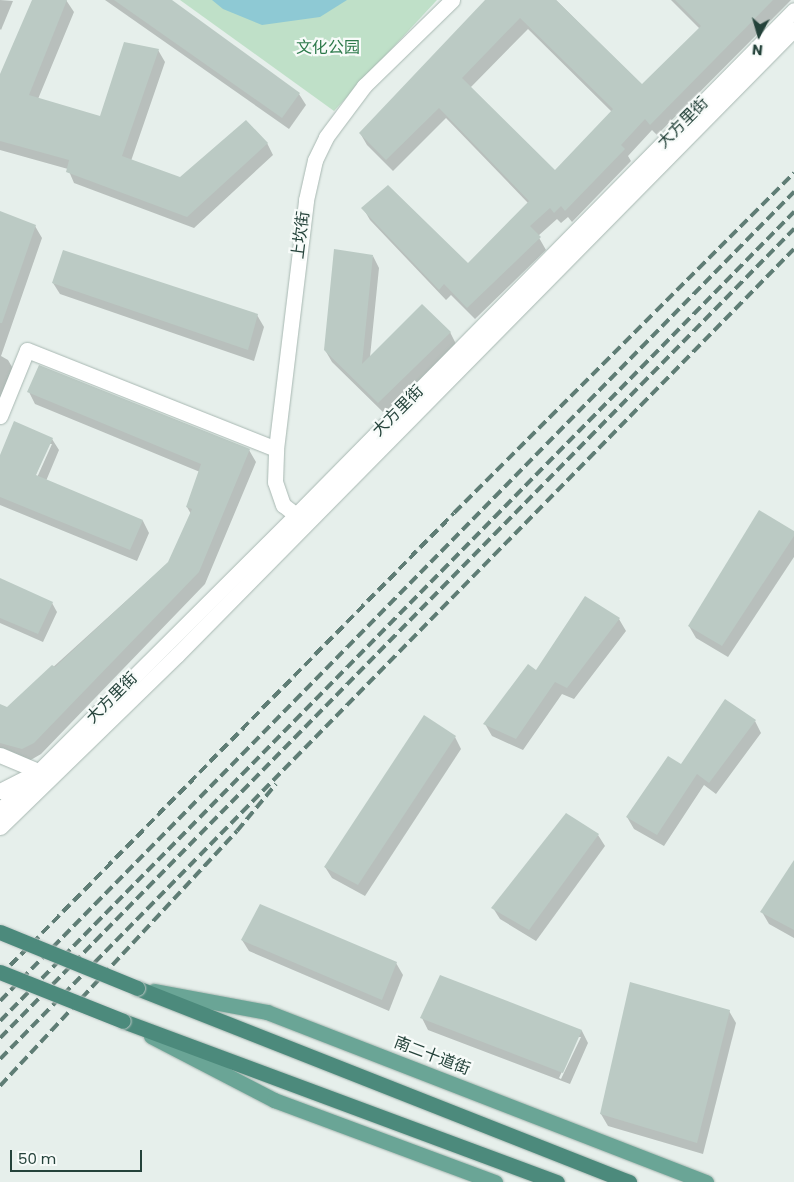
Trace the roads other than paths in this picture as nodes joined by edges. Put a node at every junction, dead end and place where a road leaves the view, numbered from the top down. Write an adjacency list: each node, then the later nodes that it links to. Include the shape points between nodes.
1 (452, 0): 5 (main road, 上坎街, via 364,86 326,137 315,160 306,200)
2 (794, 10): 6 (main road, 大方里街)
3 (794, 29): 11 (main road, 大方里街, via 177,656)
4 (0, 416): 5 (main road, via 27,350)
5 (276, 449): 6 (main road, 上坎街, via 275,482 283,505)
6 (296, 515): 8 (main road, 大方里街)
7 (0, 755): 8 (main road)
8 (38, 771): 9 (main road); 10 (main road, 大方里街)
9 (0, 791)
10 (0, 810)
11 (0, 827)
12 (0, 932): 14 (highway, bridge)
13 (0, 972): 15 (highway, bridge)
14 (137, 988): 18 (highway); 19 (main road, 南二十道街, via 267,1012)
15 (123, 1021): 16 (main road, via 274,1100); 17 (highway)
16 (496, 1182)
17 (557, 1182)
18 (629, 1182)
19 (706, 1182)

